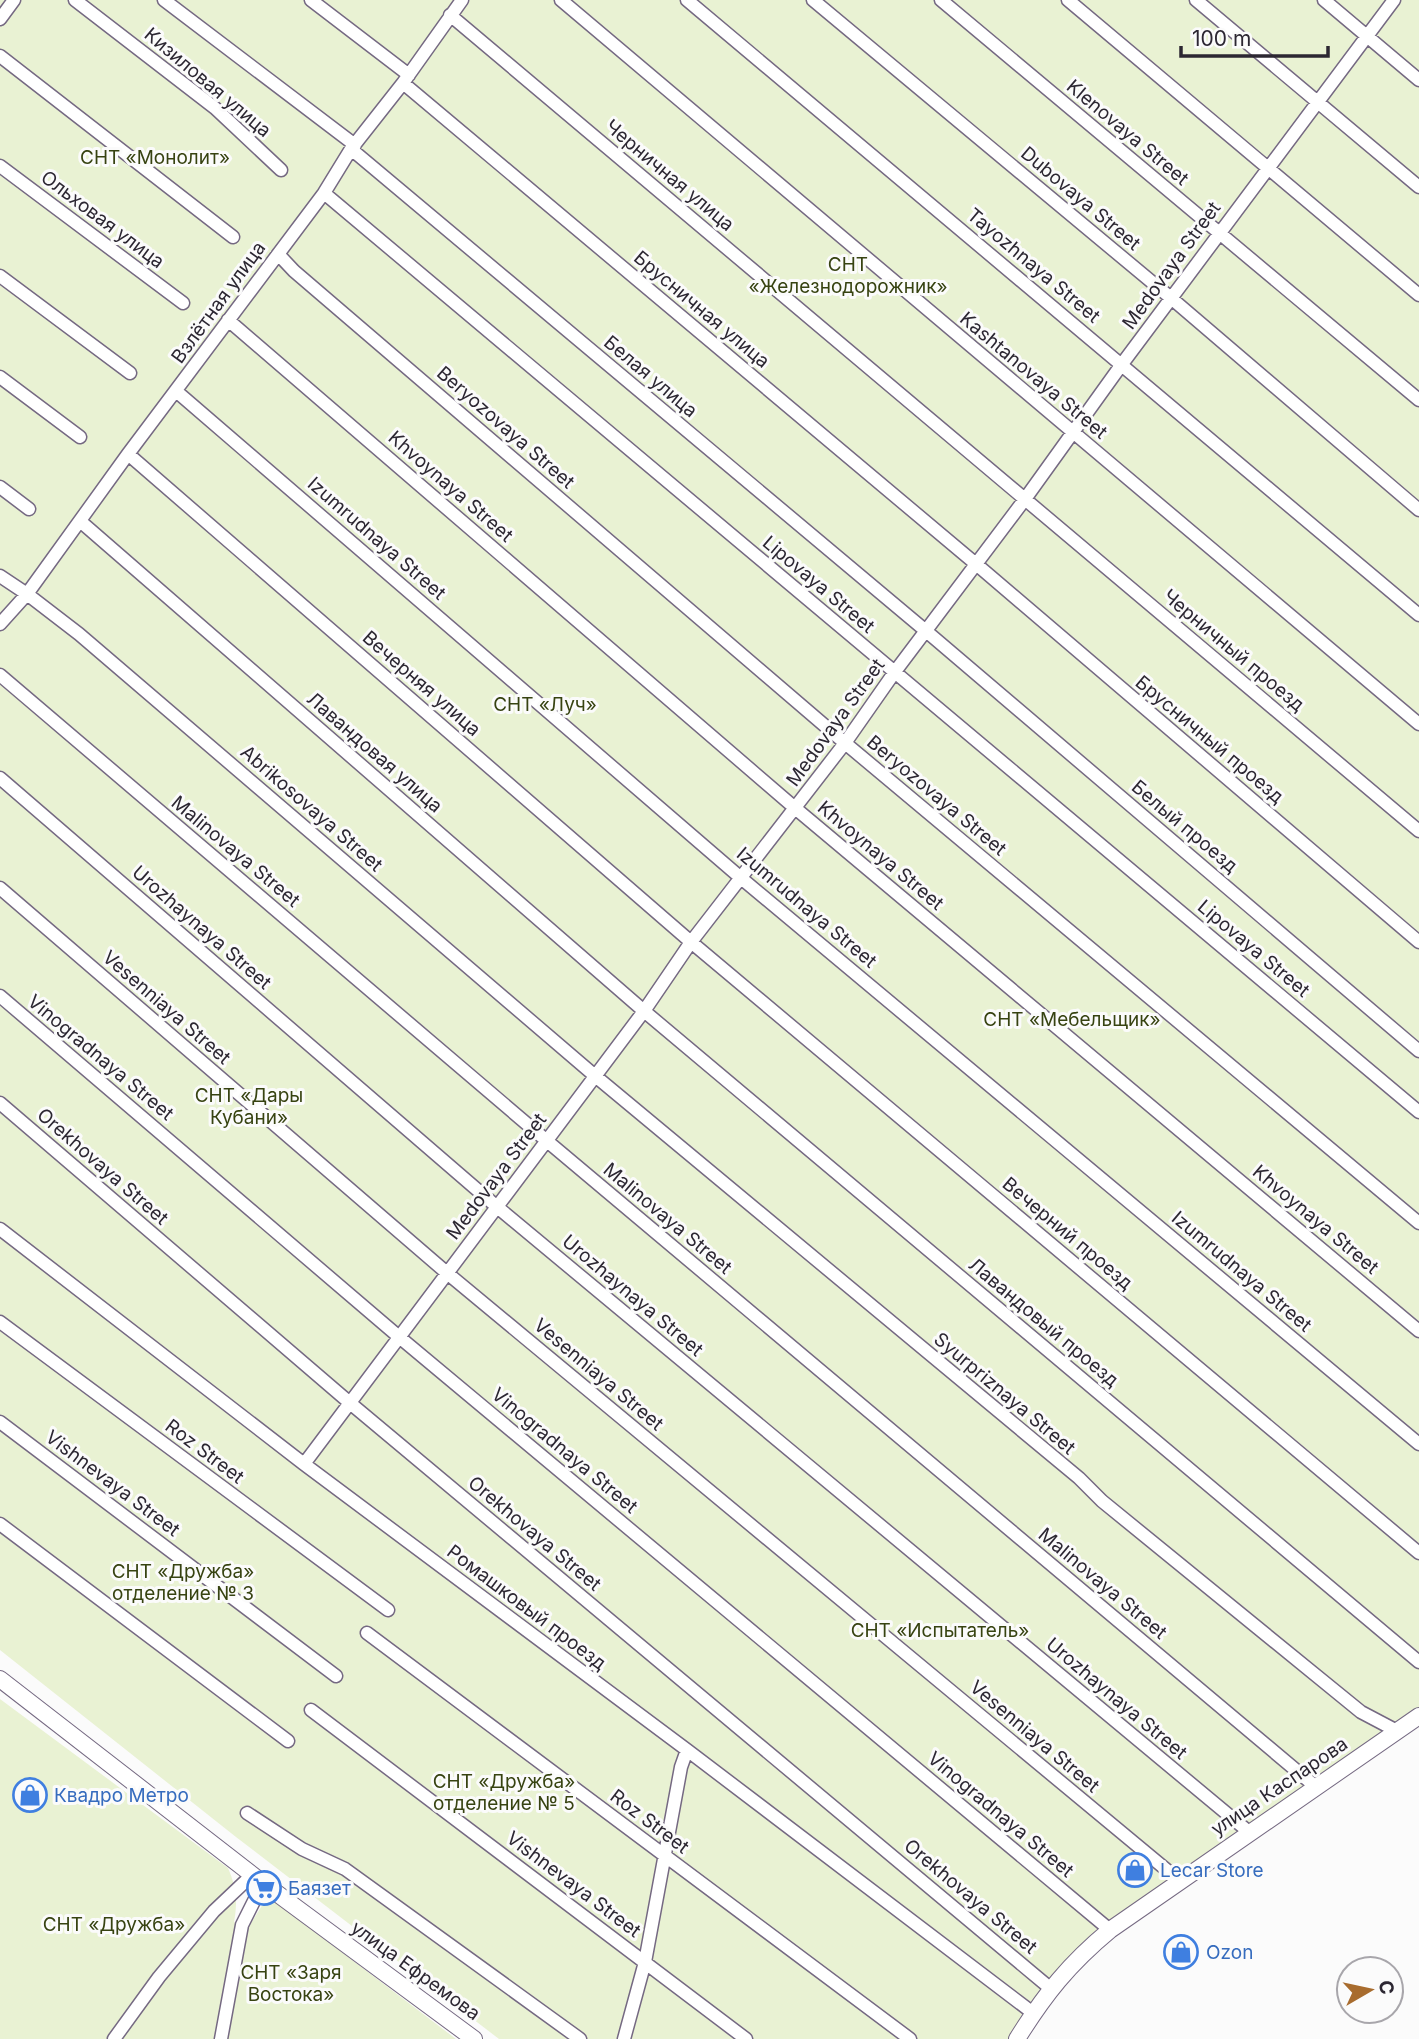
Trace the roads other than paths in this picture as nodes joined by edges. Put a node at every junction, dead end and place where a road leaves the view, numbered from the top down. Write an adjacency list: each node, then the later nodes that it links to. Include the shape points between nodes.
1 (14, 0): 14 (street)
2 (75, 0): 23 (street, Кизиловая улица, via 215,108)
3 (164, 0): 20 (street, Белая улица)
4 (311, 0): 17 (street, Брусничная улица)
5 (561, 0): 39 (street, Kashtanovaya Street)
6 (687, 0): 34 (street, Tayozhnaya Street)
7 (813, 0): 31 (street, Dubovaya Street)
8 (941, 0): 26 (street, Klenovaya Street)
9 (1068, 0): 22 (street)
10 (1196, 0): 19 (street)
11 (1324, 0): 15 (street)
12 (1394, 0): 15 (street, Medovaya Street)
13 (455, 5): 17 (street, Взлётная улица); 43 (street, Черничная улица)
14 (0, 19)
15 (1368, 37): 18 (street); 19 (street, Medovaya Street)
16 (0, 56): 27 (street)
17 (406, 79): 20 (street, Взлётная улица); 47 (street, Брусничная улица)
18 (1419, 80)
19 (1318, 102): 22 (street, Medovaya Street); 24 (street)
20 (353, 147): 25 (street, Взлётная улица); 52 (street, Белая улица)
21 (0, 166): 32 (street, Ольховая улица)
22 (1267, 168): 26 (street, Medovaya Street); 30 (street)
23 (281, 170)
24 (1419, 187)
25 (324, 192): 28 (street, Взлётная улица); 53 (street, Lipovaya Street)
26 (1218, 233): 31 (street, Medovaya Street); 38 (street, Klenovaya Street)
27 (233, 237)
28 (278, 254): 33 (street, Взлётная улица); 56 (street, Beryozovaya Street)
29 (0, 276): 35 (street)
30 (1419, 295)
31 (1171, 298): 34 (street, Medovaya Street); 45 (street, Dubovaya Street)
32 (183, 303)
33 (228, 320): 37 (street, Взлётная улица); 58 (street, Khvoynaya Street)
34 (1122, 364): 39 (street, Medovaya Street); 50 (street, Tayozhnaya Street)
35 (130, 373)
36 (0, 377): 40 (street)
37 (176, 391): 41 (street, Взлётная улица); 60 (street, Izumrudnaya Street)
38 (1419, 400)
39 (1073, 432): 43 (street, Medovaya Street); 55 (street, Kashtanovaya Street)
40 (80, 438)
41 (128, 454): 46 (street, Взлётная улица); 62 (street, Вечерняя улица)
42 (0, 487): 44 (street)
43 (1025, 499): 47 (street, Medovaya Street); 59 (street, Черничный проезд)
44 (29, 509)
45 (1419, 510)
46 (80, 521): 49 (street, Взлётная улица); 65 (street, Лавандовая улица)
47 (976, 564): 52 (street, Medovaya Street); 63 (street, Брусничный проезд)
48 (0, 576): 49 (street, Abrikosovaya Street)
49 (27, 594): 51 (street, Взлётная улица); 67 (street, Abrikosovaya Street)
50 (1419, 615)
51 (0, 624)
52 (926, 631): 53 (street, Medovaya Street); 66 (street, Белый проезд)
53 (894, 673): 56 (street, Medovaya Street); 69 (street, Lipovaya Street)
54 (0, 675): 70 (street, Malinovaya Street)
55 (1419, 724)
56 (845, 743): 58 (street, Medovaya Street); 72 (street, Beryozovaya Street)
57 (0, 778): 71 (street, Urozhaynaya Street)
58 (795, 808): 60 (street, Medovaya Street); 76 (street, Khvoynaya Street)
59 (1419, 831)
60 (741, 878): 62 (street, Medovaya Street); 80 (street, Izumrudnaya Street)
61 (0, 888): 74 (street, Vesenniaya Street)
62 (691, 942): 65 (street, Medovaya Street); 83 (street, Вечерний проезд)
63 (1419, 942)
64 (0, 996): 77 (street, Vinogradnaya Street)
65 (644, 1012): 67 (street, Medovaya Street); 86 (street, Лавандовый проезд)
66 (1419, 1051)
67 (594, 1075): 70 (street, Medovaya Street); 91 (street, Syurpriznaya Street, via 1079,1478 1102,1502 1361,1712)
68 (0, 1103): 78 (street, Orekhovaya Street)
69 (1419, 1112)
70 (547, 1141): 71 (street, Medovaya Street); 94 (street, Malinovaya Street)
71 (496, 1206): 74 (street, Medovaya Street); 96 (street, Urozhaynaya Street)
72 (1419, 1223)
73 (0, 1229): 81 (street, Ромашковый проезд)
74 (447, 1273): 77 (street, Medovaya Street); 99 (street, Vesenniaya Street)
75 (0, 1322): 84 (street, Roz Street)
76 (1419, 1331)
77 (398, 1336): 78 (street, Medovaya Street); 100 (street, Vinogradnaya Street)
78 (350, 1403): 81 (street, Medovaya Street); 102 (street, Orekhovaya Street)
79 (0, 1422): 87 (street, Vishnevaya Street)
80 (1419, 1444)
81 (304, 1464): 93 (street, Ромашковый проезд)
82 (0, 1524): 92 (street)
83 (1419, 1553)
84 (388, 1610)
85 (367, 1633): 97 (street, Roz Street)
86 (1419, 1662)
87 (336, 1676)
88 (0, 1679): 98 (main road, улица Ефремова)
89 (311, 1710): 101 (street, Vishnevaya Street)
90 (1419, 1716): 91 (main road, улица Каспарова)
91 (1397, 1731): 94 (main road, улица Каспарова)
92 (288, 1741)
93 (687, 1750): 97 (street); 103 (street, Ромашковый проезд)
94 (1316, 1787): 96 (main road, улица Каспарова)
95 (247, 1813): 107 (street, улица Ефремова, via 302,1849 345,1869)
96 (1249, 1832): 99 (main road, улица Каспарова)
97 (664, 1856): 101 (street); 110 (street, Roz Street)
98 (258, 1879): 104 (street, via 214,1911); 105 (street, via 242,1925); 106 (main road, улица Ефремова)
99 (1180, 1881): 100 (main road, улица Каспарова)
100 (1110, 1930): 102 (main road, улица Каспарова)
101 (645, 1962): 108 (street); 109 (street, Vishnevaya Street)
102 (1050, 1988): 103 (main road, улица Каспарова)
103 (1033, 2013): 111 (main road, улица Каспарова)
104 (114, 2039)
105 (221, 2039)
106 (474, 2039)
107 (580, 2039)
108 (624, 2039)
109 (746, 2039)
110 (909, 2039)
111 (1017, 2039)

